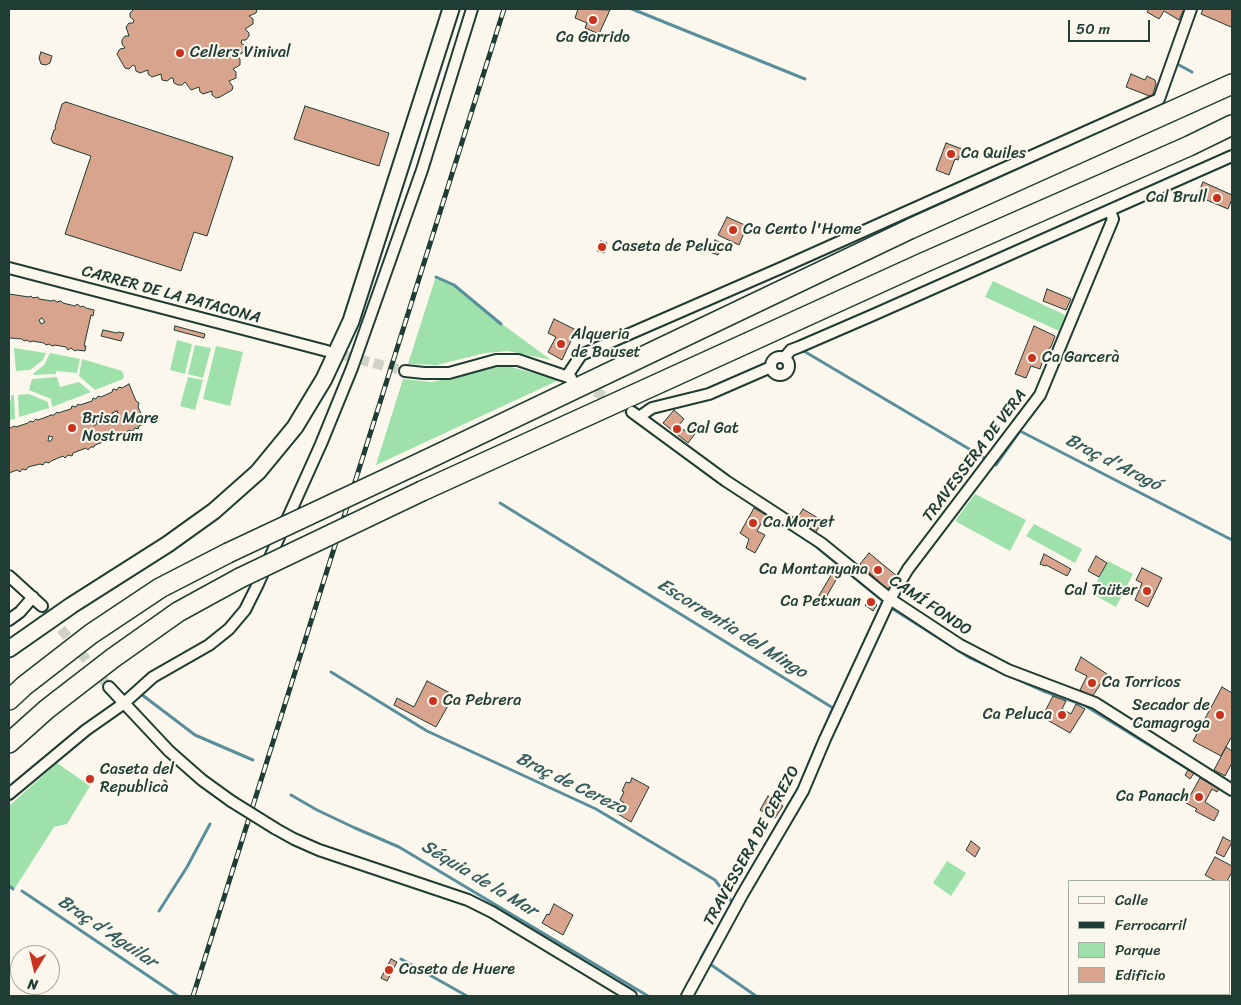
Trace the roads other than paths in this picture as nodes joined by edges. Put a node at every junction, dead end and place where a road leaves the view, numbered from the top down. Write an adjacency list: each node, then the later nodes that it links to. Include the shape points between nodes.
1 (451, 9): 18 (main road, via 350,321 324,379 295,427 258,472 214,511)
2 (472, 9): 21 (street, via 422,170 352,368 322,444 258,584 229,629 209,645 153,677)
3 (1191, 9): 12 (street, via 1159,99 581,355 569,377 518,360 496,360 449,373)
4 (1232, 84): 20 (highway, bridge, via 910,229 228,553 160,588 91,634)
5 (1232, 125): 22 (highway, bridge, via 422,491 240,578 178,612 113,658)
6 (1232, 156): 7 (street)
7 (1110, 211): 10 (street, via 799,346); 15 (street, TRAVESSERA DE VERA, via 1113,219 1040,395 908,569)
8 (9, 268): 9 (street, CARRER DE LA PATACONA)
9 (326, 351)
10 (784, 358): 11 (street, via 775,359); 11 (street, via 789,366 785,373 777,374)
11 (771, 367): 15 (street, CAMÍ FONDO, via 709,394 636,414 726,481 820,543)
12 (405, 371)
13 (9, 576): 14 (street)
14 (33, 597): 16 (street); 17 (street)
15 (890, 599): 23 (street, CAMÍ FONDO, via 960,645 1008,670 1094,703); 26 (street, TRAVESSERA DE CEREZO, via 803,792)
16 (42, 606)
17 (9, 620)
18 (9, 649)
19 (109, 687): 21 (street)
20 (9, 700)
21 (123, 704): 24 (street, via 86,730); 25 (street, bridge, via 202,780 276,829 319,850 468,900)
22 (9, 742)
23 (1232, 790)
24 (9, 794)
25 (631, 996)
26 (687, 996)

